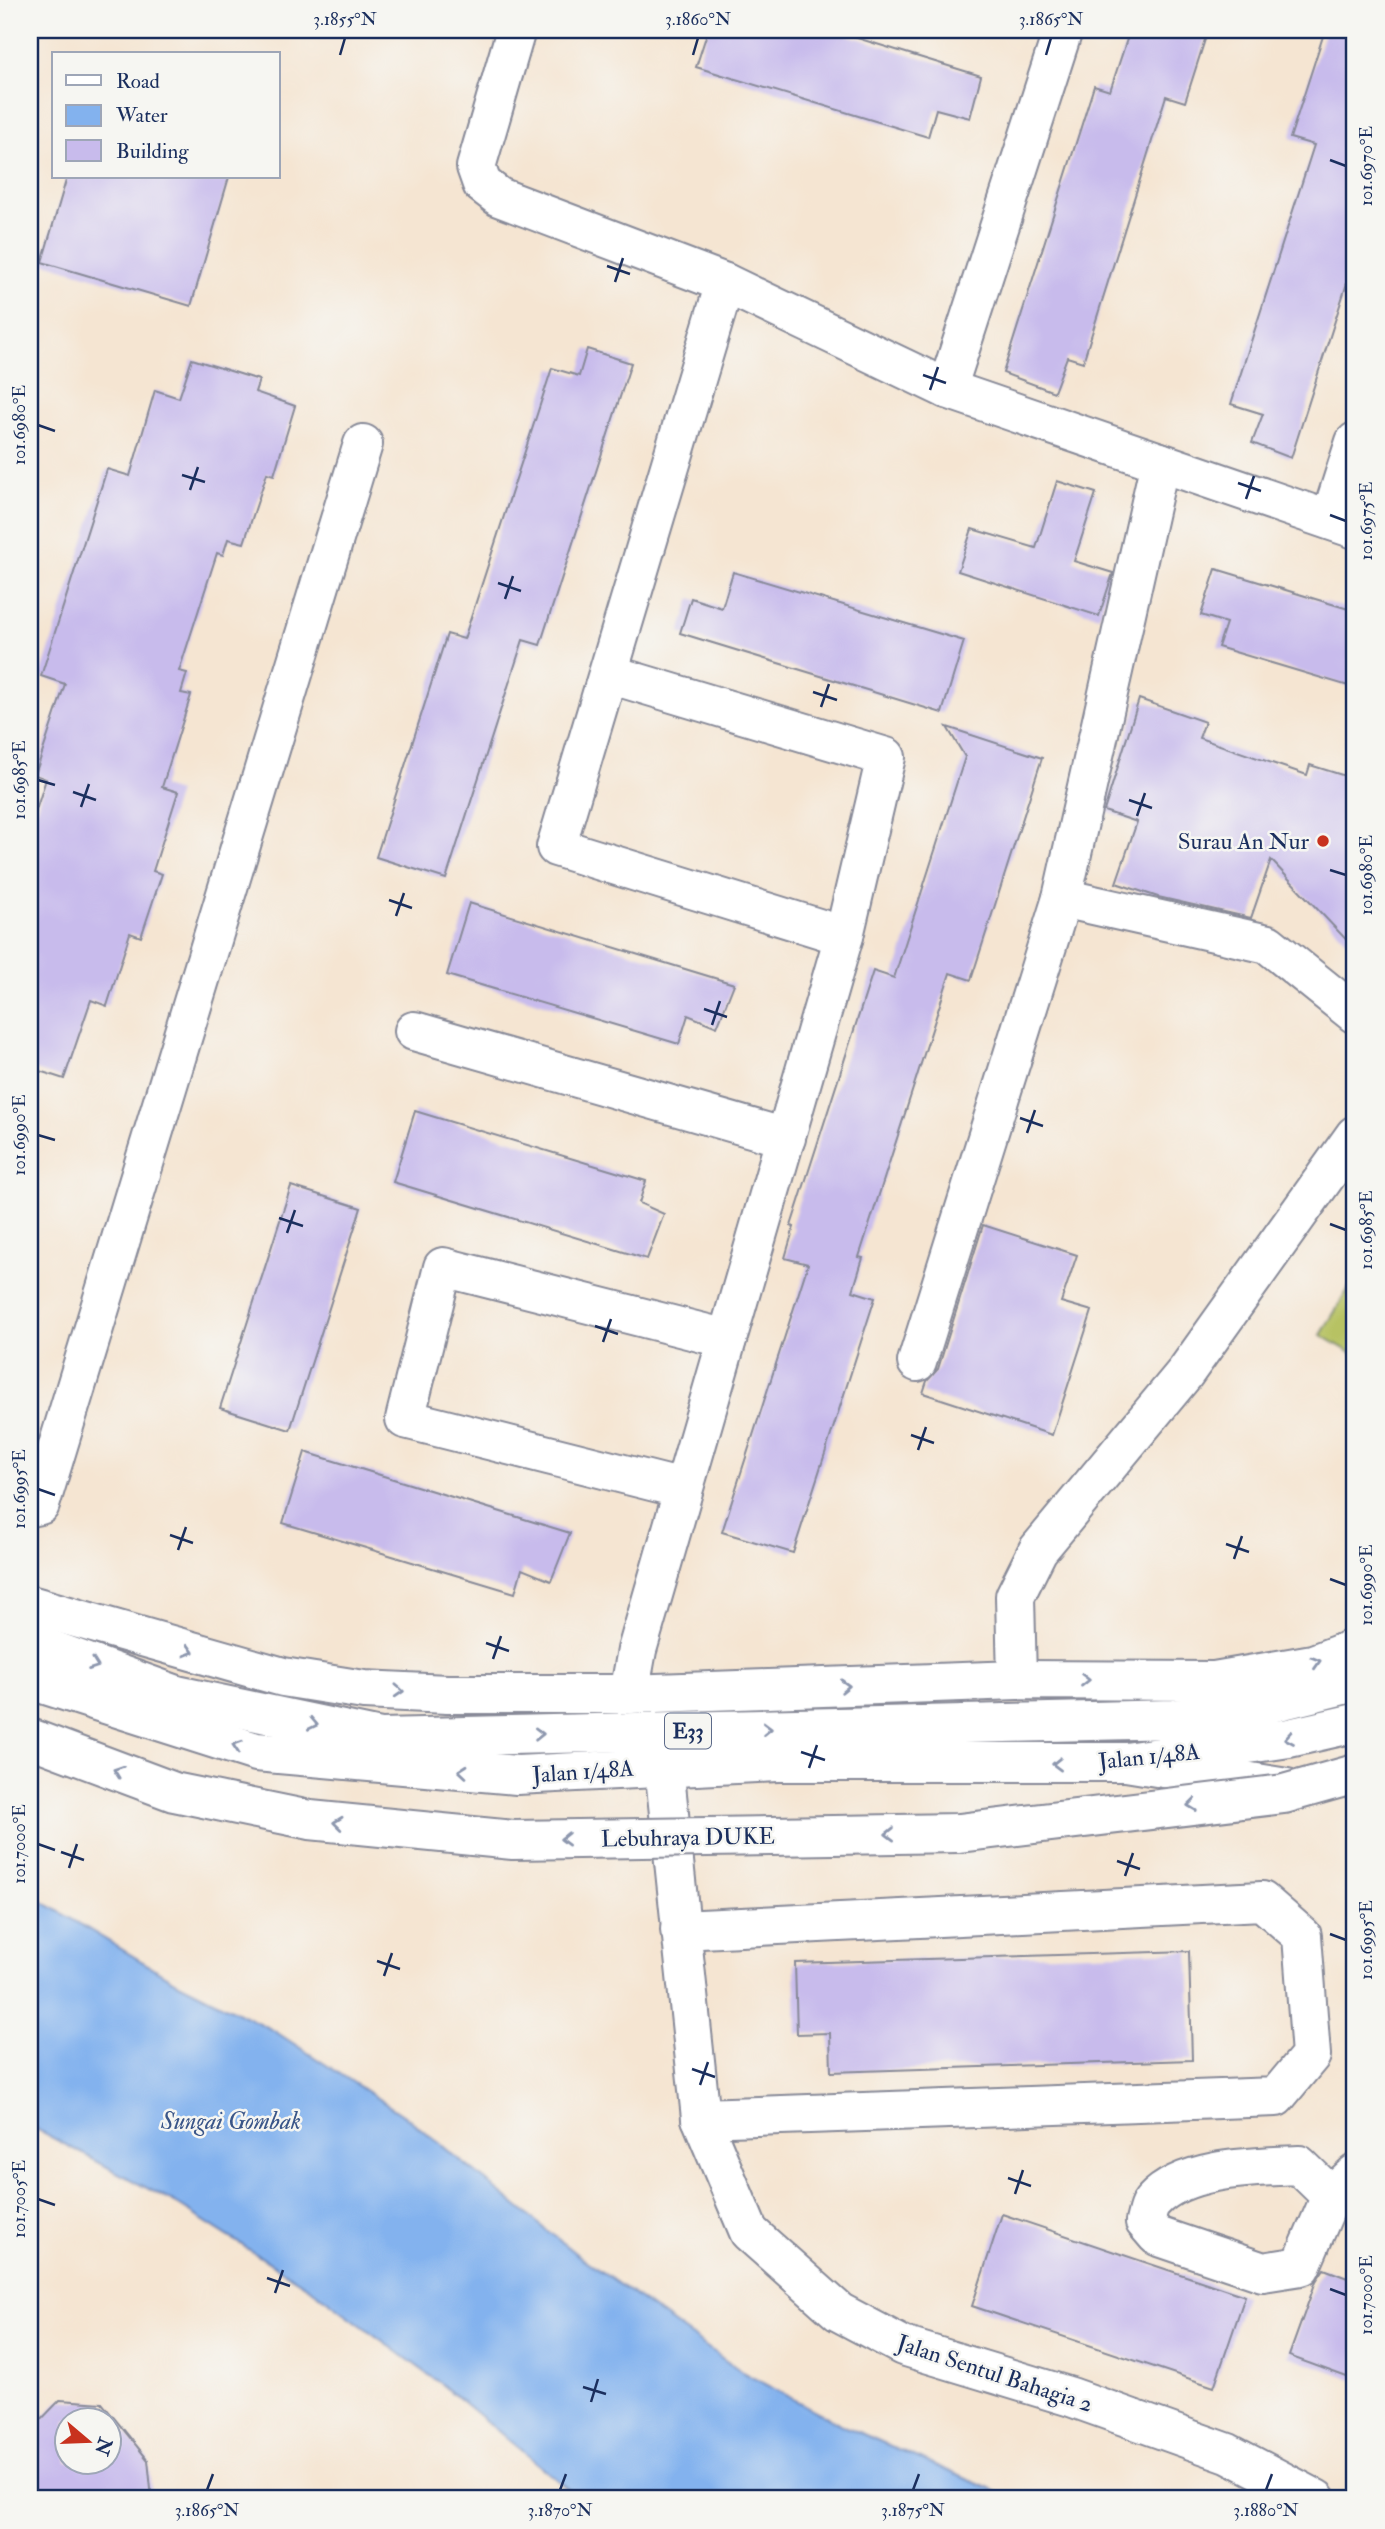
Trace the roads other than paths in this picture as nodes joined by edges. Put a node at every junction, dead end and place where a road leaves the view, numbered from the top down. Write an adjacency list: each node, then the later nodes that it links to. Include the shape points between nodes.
1 (516, 30): 3 (main road, via 476,167 482,184 499,198)
2 (1054, 32): 4 (main road)
3 (725, 282): 4 (main road); 9 (main road)
4 (947, 389): 7 (main road)
5 (1355, 442): 8 (main road)
6 (363, 444): 19 (main road, via 40,1505)
7 (1160, 462): 8 (main road); 10 (main road)
8 (1342, 525)
9 (609, 674): 11 (main road, via 886,757); 11 (main road, via 556,847)
10 (1062, 898): 12 (main road, via 1268,944); 17 (main road)
11 (844, 936): 15 (main road)
12 (1355, 1014)
13 (414, 1031): 15 (main road)
14 (1355, 1135): 23 (main road, via 1185,1373 1038,1550 1015,1596)
15 (786, 1138): 16 (main road)
16 (727, 1339): 18 (main road); 18 (main road, via 443,1267 404,1419)
17 (917, 1362)
18 (683, 1489): 26 (main road)
19 (30, 1507)
20 (30, 1605): 26 (main road, one-way to 26, via 283,1677 364,1690)
21 (30, 1642): 25 (main road, E33, one-way to 25, via 177,1695 382,1738 1174,1719 1243,1710)
22 (1355, 1648): 23 (main road, one-way to 22, via 1214,1681 1313,1664)
23 (1017, 1679): 26 (main road, one-way to 23)
24 (30, 1680): 30 (main road, Jalan 1/48A, one-way to 24, via 517,1776 256,1752)
25 (1355, 1682)
26 (629, 1694)
27 (1355, 1723): 29 (main road, Jalan 1/48A, one-way to 29, via 1289,1738)
28 (30, 1738): 31 (main road, Lebuhraya DUKE, one-way to 28, bridge, via 1284,1794 959,1833 513,1840 310,1820 174,1792)
29 (1126, 1762): 30 (main road, Jalan 1/48A, one-way to 30); 32 (main road, via 1308,1791)
30 (664, 1766): 33 (main road, Jalan Sentul Bahagia 2)
31 (1355, 1774)
32 (1355, 1792)
33 (680, 1930): 34 (main road, Jalan Sentul Bahagia 2); 34 (main road, via 1262,1902 1301,1936 1311,2055 1276,2097)
34 (701, 2118): 35 (main road, Jalan Sentul Bahagia 2, via 750,2232 839,2312 903,2346 1071,2397 1228,2453)
35 (1316, 2499)

